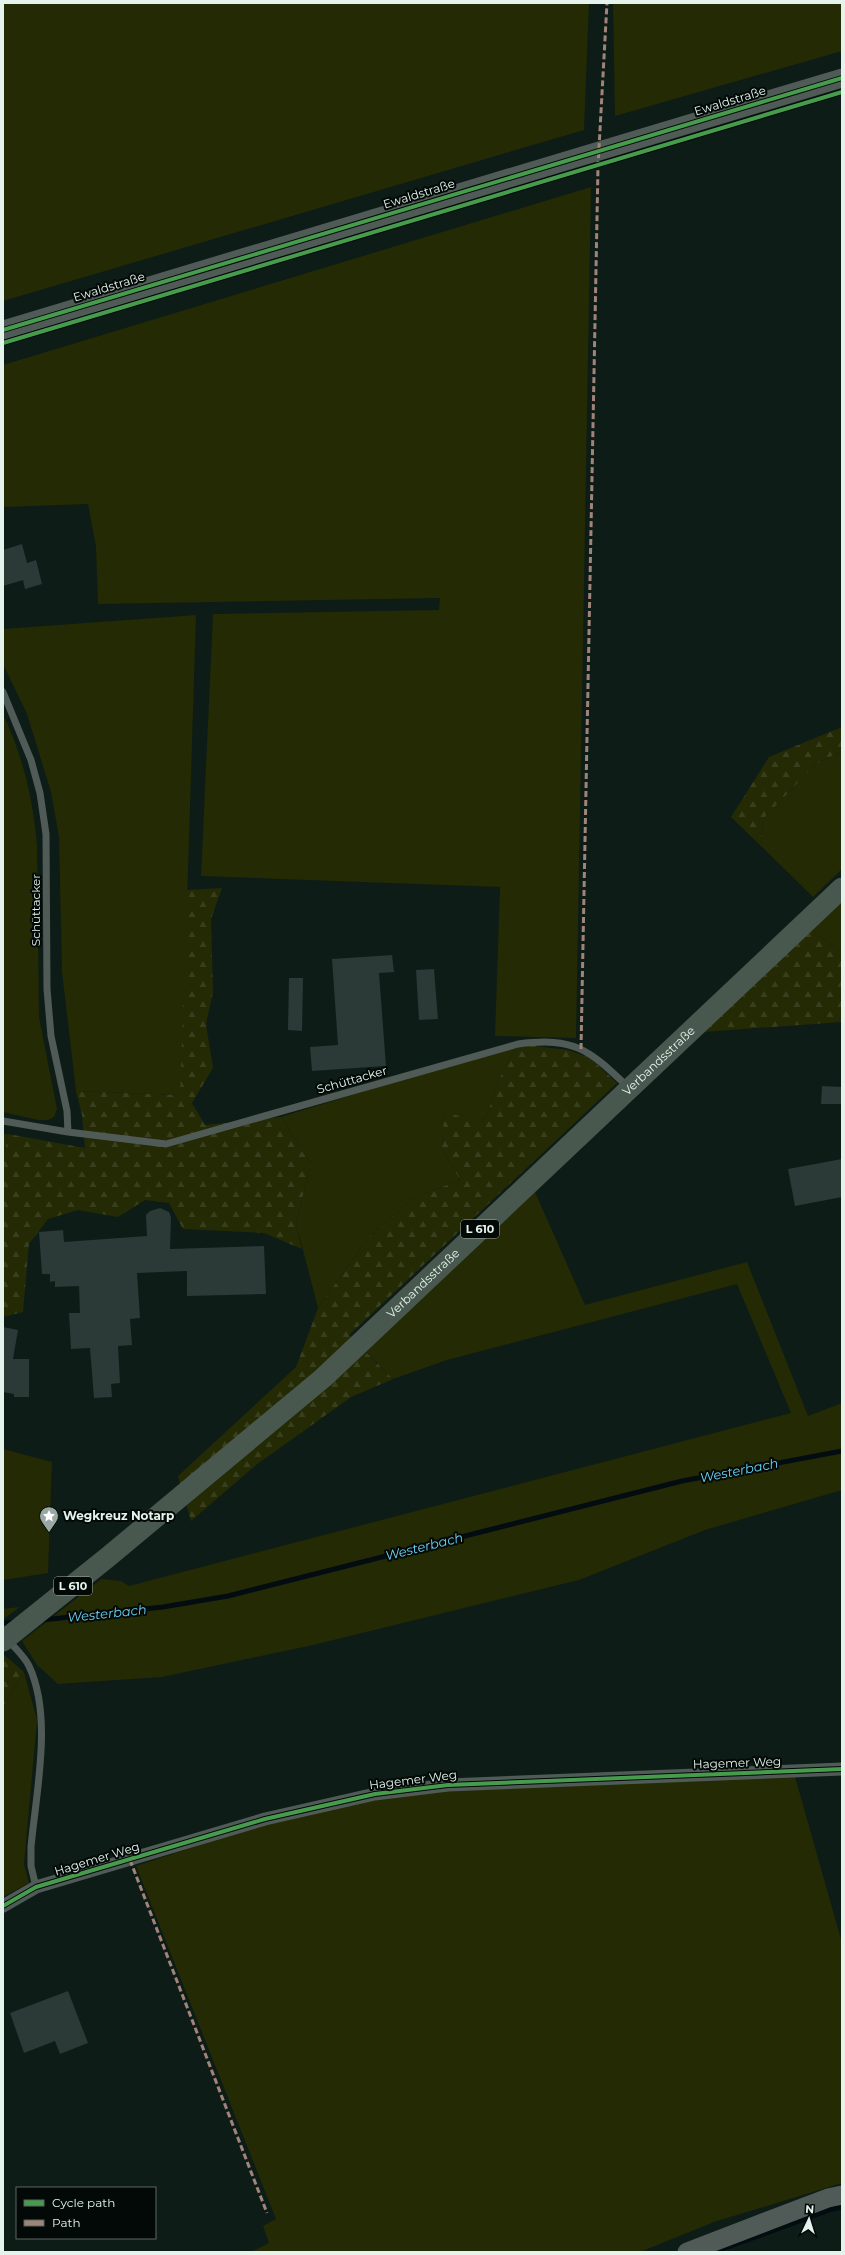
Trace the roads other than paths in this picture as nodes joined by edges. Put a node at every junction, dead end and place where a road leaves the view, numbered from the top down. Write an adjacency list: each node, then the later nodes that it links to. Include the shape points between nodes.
1 (842, 78): 2 (street, Ewaldstraße)
2 (3, 330)
3 (3, 692): 7 (lane, Schüttacker, via 24,742 40,794 46,834 47,990 51,1036 67,1111)
4 (842, 888): 5 (main road, Verbandsstraße / L 610)
5 (629, 1088): 7 (lane, Schüttacker, via 602,1062 586,1051 572,1045 534,1042 518,1044 166,1144); 8 (main road, Verbandsstraße / L 610, via 323,1378)
6 (3, 1121): 7 (lane, Schüttacker)
7 (68, 1132)
8 (10, 1635): 10 (lane, via 29,1665 39,1693 42,1718 31,1847 31,1866)
9 (842, 1769): 10 (street, Hagemer Weg, via 448,1785 375,1794 265,1819)
10 (36, 1888): 11 (street, Hagemer Weg)
11 (3, 1906)
12 (842, 2195): 13 (street, via 828,2198)
13 (687, 2252)

